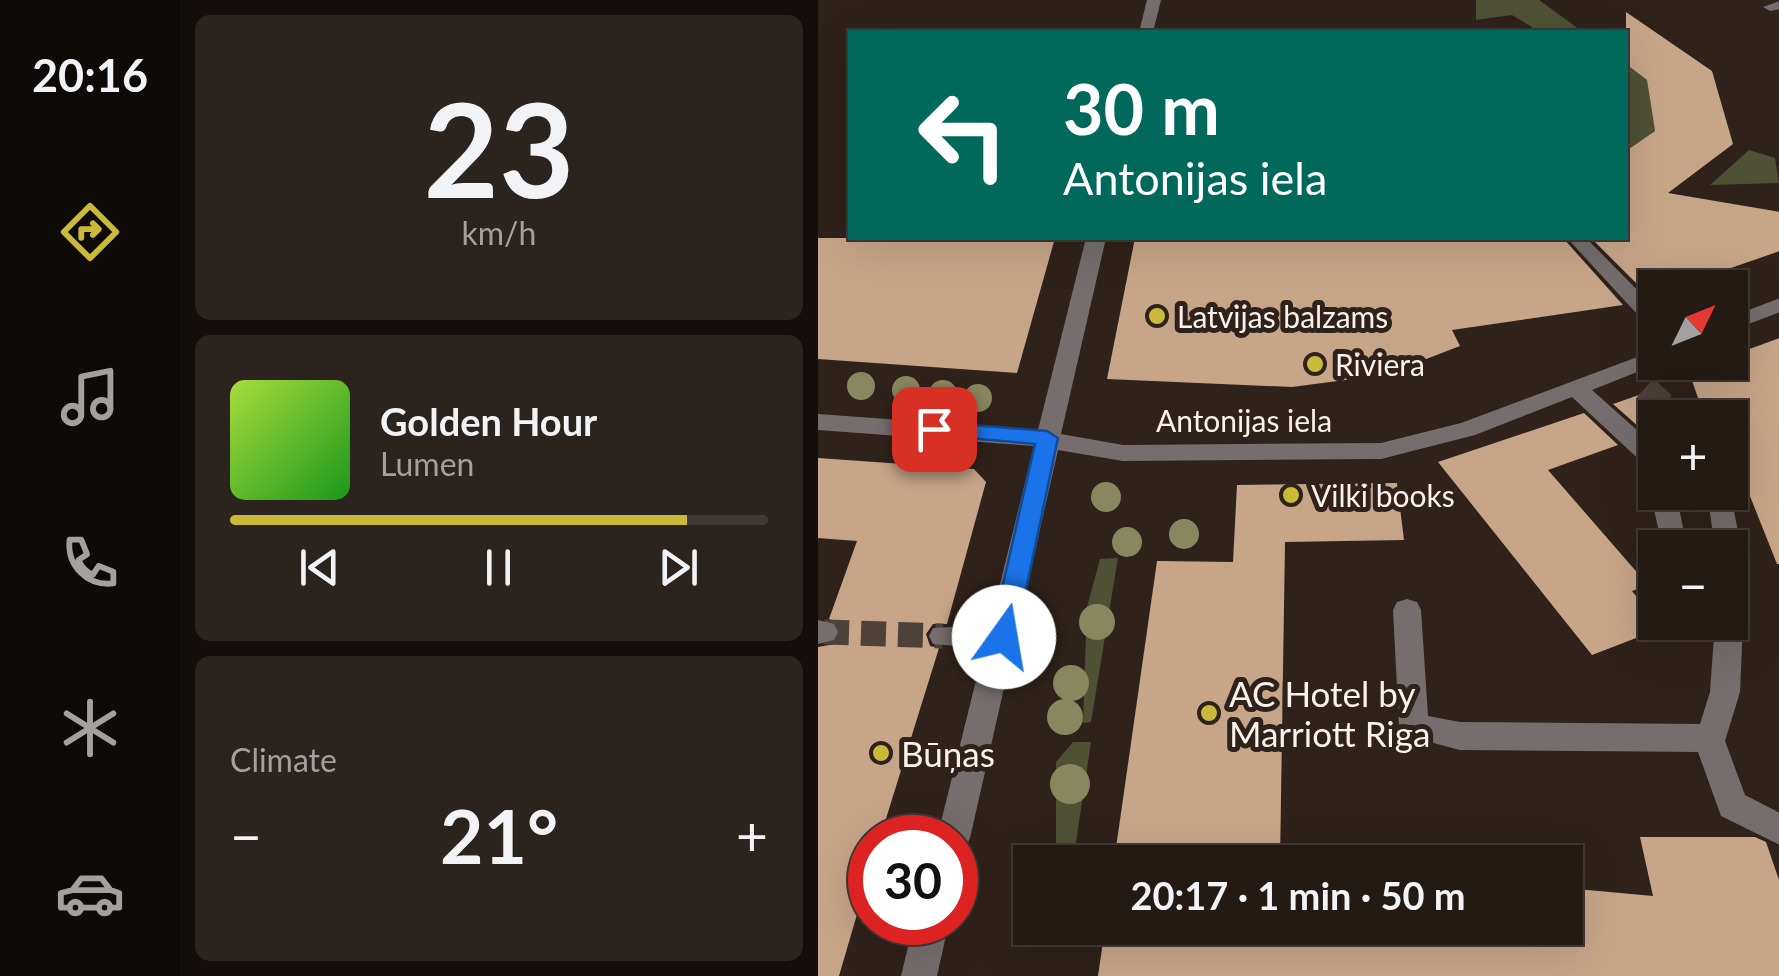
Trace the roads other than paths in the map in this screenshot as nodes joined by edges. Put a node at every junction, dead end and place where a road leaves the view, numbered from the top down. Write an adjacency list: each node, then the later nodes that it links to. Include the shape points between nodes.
1 (1154, 0): 2 (street)
2 (1146, 30)
3 (1096, 240): 13 (street)
4 (1578, 240): 5 (street)
5 (1638, 303)
6 (1780, 304): 7 (street)
7 (1748, 318)
8 (1638, 364): 9 (street, Antonijas iela)
9 (1628, 368): 10 (street, Antonijas iela); 11 (street)
10 (1576, 388): 13 (street, Antonijas iela, via 1468,429 1380,450 1123,452); 14 (street)
11 (1645, 388)
12 (818, 422): 13 (street, Antonijas iela)
13 (1047, 438): 17 (street)
14 (1638, 445)
15 (1407, 610): 19 (street, via 1414,726 1460,736)
16 (943, 636): 17 (street)
17 (1004, 637): 20 (street)
18 (1728, 640): 19 (street, via 1725,692)
19 (1710, 741): 21 (street, via 1732,805)
20 (959, 815)
21 (1780, 830)
22 (926, 945): 23 (street)
23 (918, 976)

